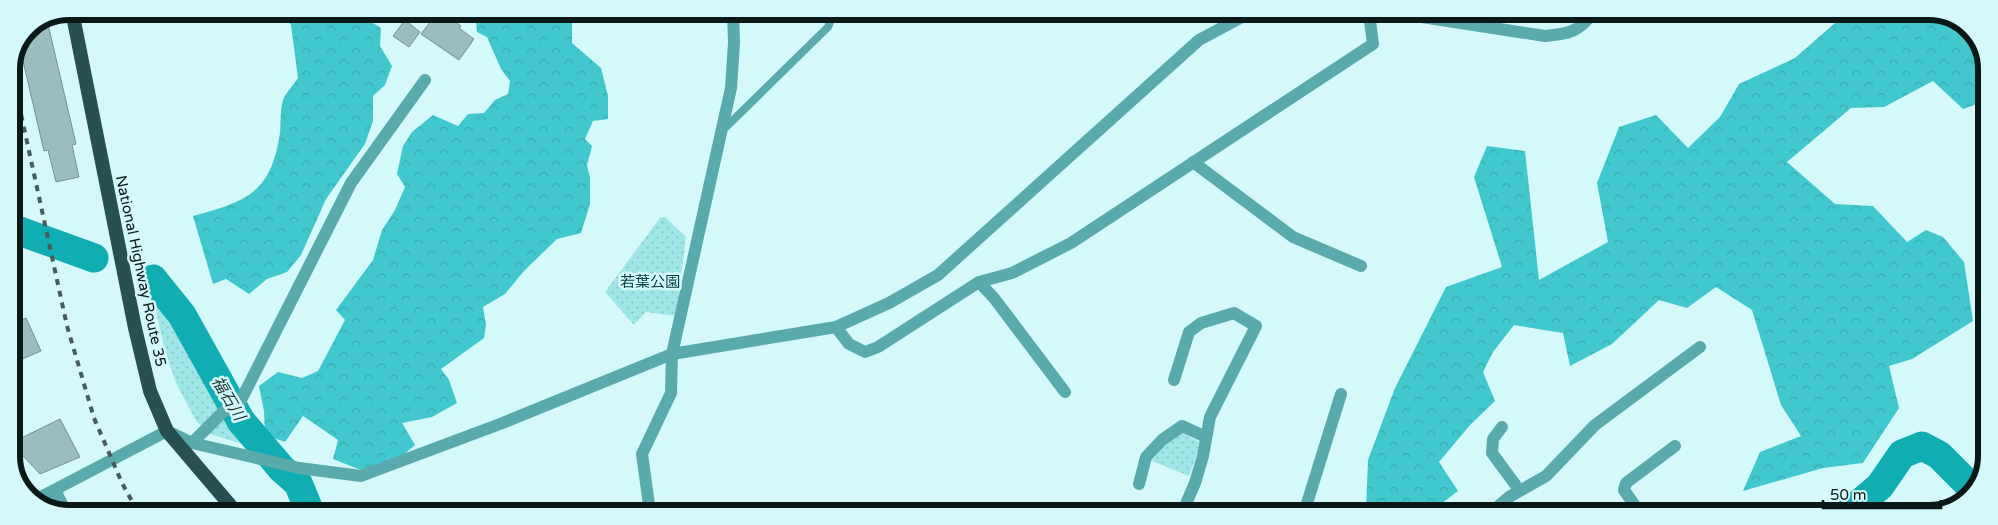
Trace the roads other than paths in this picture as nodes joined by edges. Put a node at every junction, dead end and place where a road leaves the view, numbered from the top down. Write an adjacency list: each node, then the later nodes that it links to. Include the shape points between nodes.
1 (74, 20): 20 (highway, National Highway Route 35, via 137,337 150,391)
2 (733, 20): 9 (street, via 731,88)
3 (831, 20): 9 (lane, via 828,27)
4 (1238, 20): 13 (street, via 1199,40 938,275)
5 (1370, 20): 10 (street, via 1373,44)
6 (1441, 20): 7 (street, via 1545,36 1568,34)
7 (1588, 20)
8 (425, 80): 22 (street, via 351,183 240,402 224,411)
9 (722, 130): 15 (street)
10 (1192, 162): 11 (street, via 1293,237); 12 (street, via 1071,243 1012,273)
11 (1361, 266)
12 (979, 282): 13 (street, via 878,347 865,352 849,344); 17 (street)
13 (836, 328): 15 (street)
14 (1700, 347): 26 (street, via 1595,425 1546,476)
15 (672, 354): 22 (street, via 362,476 299,468); 30 (street, via 671,393 642,454)
16 (1174, 380): 21 (street, via 1189,332 1201,323 1234,313 1256,326 1210,417)
17 (1065, 392)
18 (1341, 394): 32 (street)
19 (1502, 427): 26 (street, via 1493,439 1492,453)
20 (167, 431): 22 (street); 25 (street); 29 (highway, National Highway Route 35)
21 (1206, 437): 24 (street, via 1182,426 1162,440 1146,457); 31 (street, via 1195,483)
22 (192, 443)
23 (1675, 446): 34 (street, via 1626,483 1624,490)
24 (1139, 484)
25 (55, 490): 27 (street); 28 (street)
26 (1520, 491): 33 (street)
27 (41, 497)
28 (62, 505)
29 (230, 505)
30 (649, 505)
31 (1185, 505)
32 (1306, 505)
33 (1500, 505)
34 (1634, 505)

